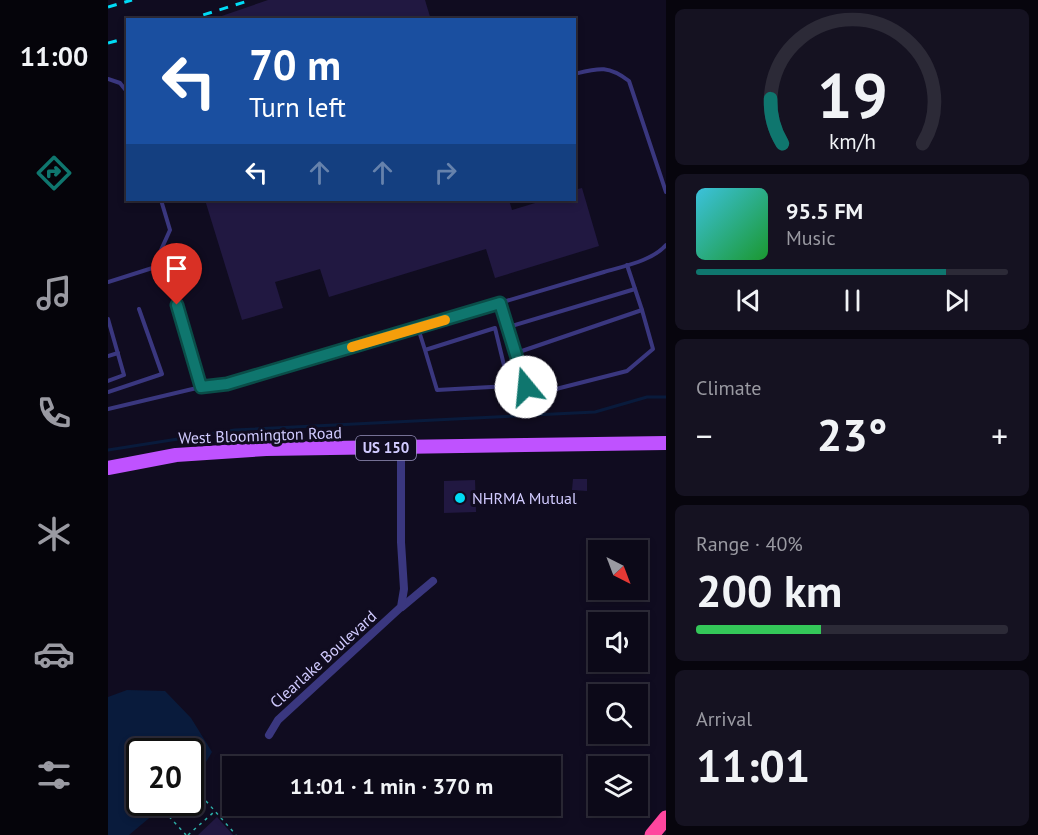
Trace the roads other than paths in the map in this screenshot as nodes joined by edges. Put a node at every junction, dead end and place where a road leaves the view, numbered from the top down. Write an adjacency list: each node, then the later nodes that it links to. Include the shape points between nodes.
1 (576, 75): 4 (lane, via 605,68 629,81)
2 (108, 79): 3 (lane, via 120,83)
3 (126, 90)
4 (666, 192)
5 (160, 201): 7 (lane, via 170,230 161,250)
6 (666, 245): 8 (lane, via 661,251)
7 (165, 264): 9 (lane); 23 (lane)
8 (627, 265): 10 (lane); 11 (lane)
9 (108, 282)
10 (635, 289): 13 (lane); 15 (lane)
11 (500, 303): 15 (lane); 16 (lane)
12 (139, 309): 24 (lane, via 162,374)
13 (642, 310): 20 (lane); 20 (lane, via 653,349 627,371 552,390 526,387)
14 (108, 319): 17 (lane)
15 (508, 327): 20 (lane)
16 (418, 328): 18 (lane); 23 (lane, via 227,384)
17 (110, 332): 19 (lane)
18 (425, 350): 18 (lane, via 495,328 509,386 437,390)
19 (118, 353): 21 (lane); 22 (lane, via 124,375)
20 (516, 353)
21 (108, 356)
22 (108, 381)
23 (201, 387): 25 (lane)
24 (108, 392)
25 (108, 409)
26 (666, 443): 27 (main road, West Bloomington Road / US 150)
27 (401, 448): 28 (main road, West Bloomington Road / US 150, via 194,453); 30 (street)
28 (108, 468)
29 (433, 581): 30 (street, Clearlake Boulevard)
30 (401, 607): 31 (street, Clearlake Boulevard, via 278,720)
31 (269, 735)
32 (666, 818): 33 (highway)
33 (652, 835)

